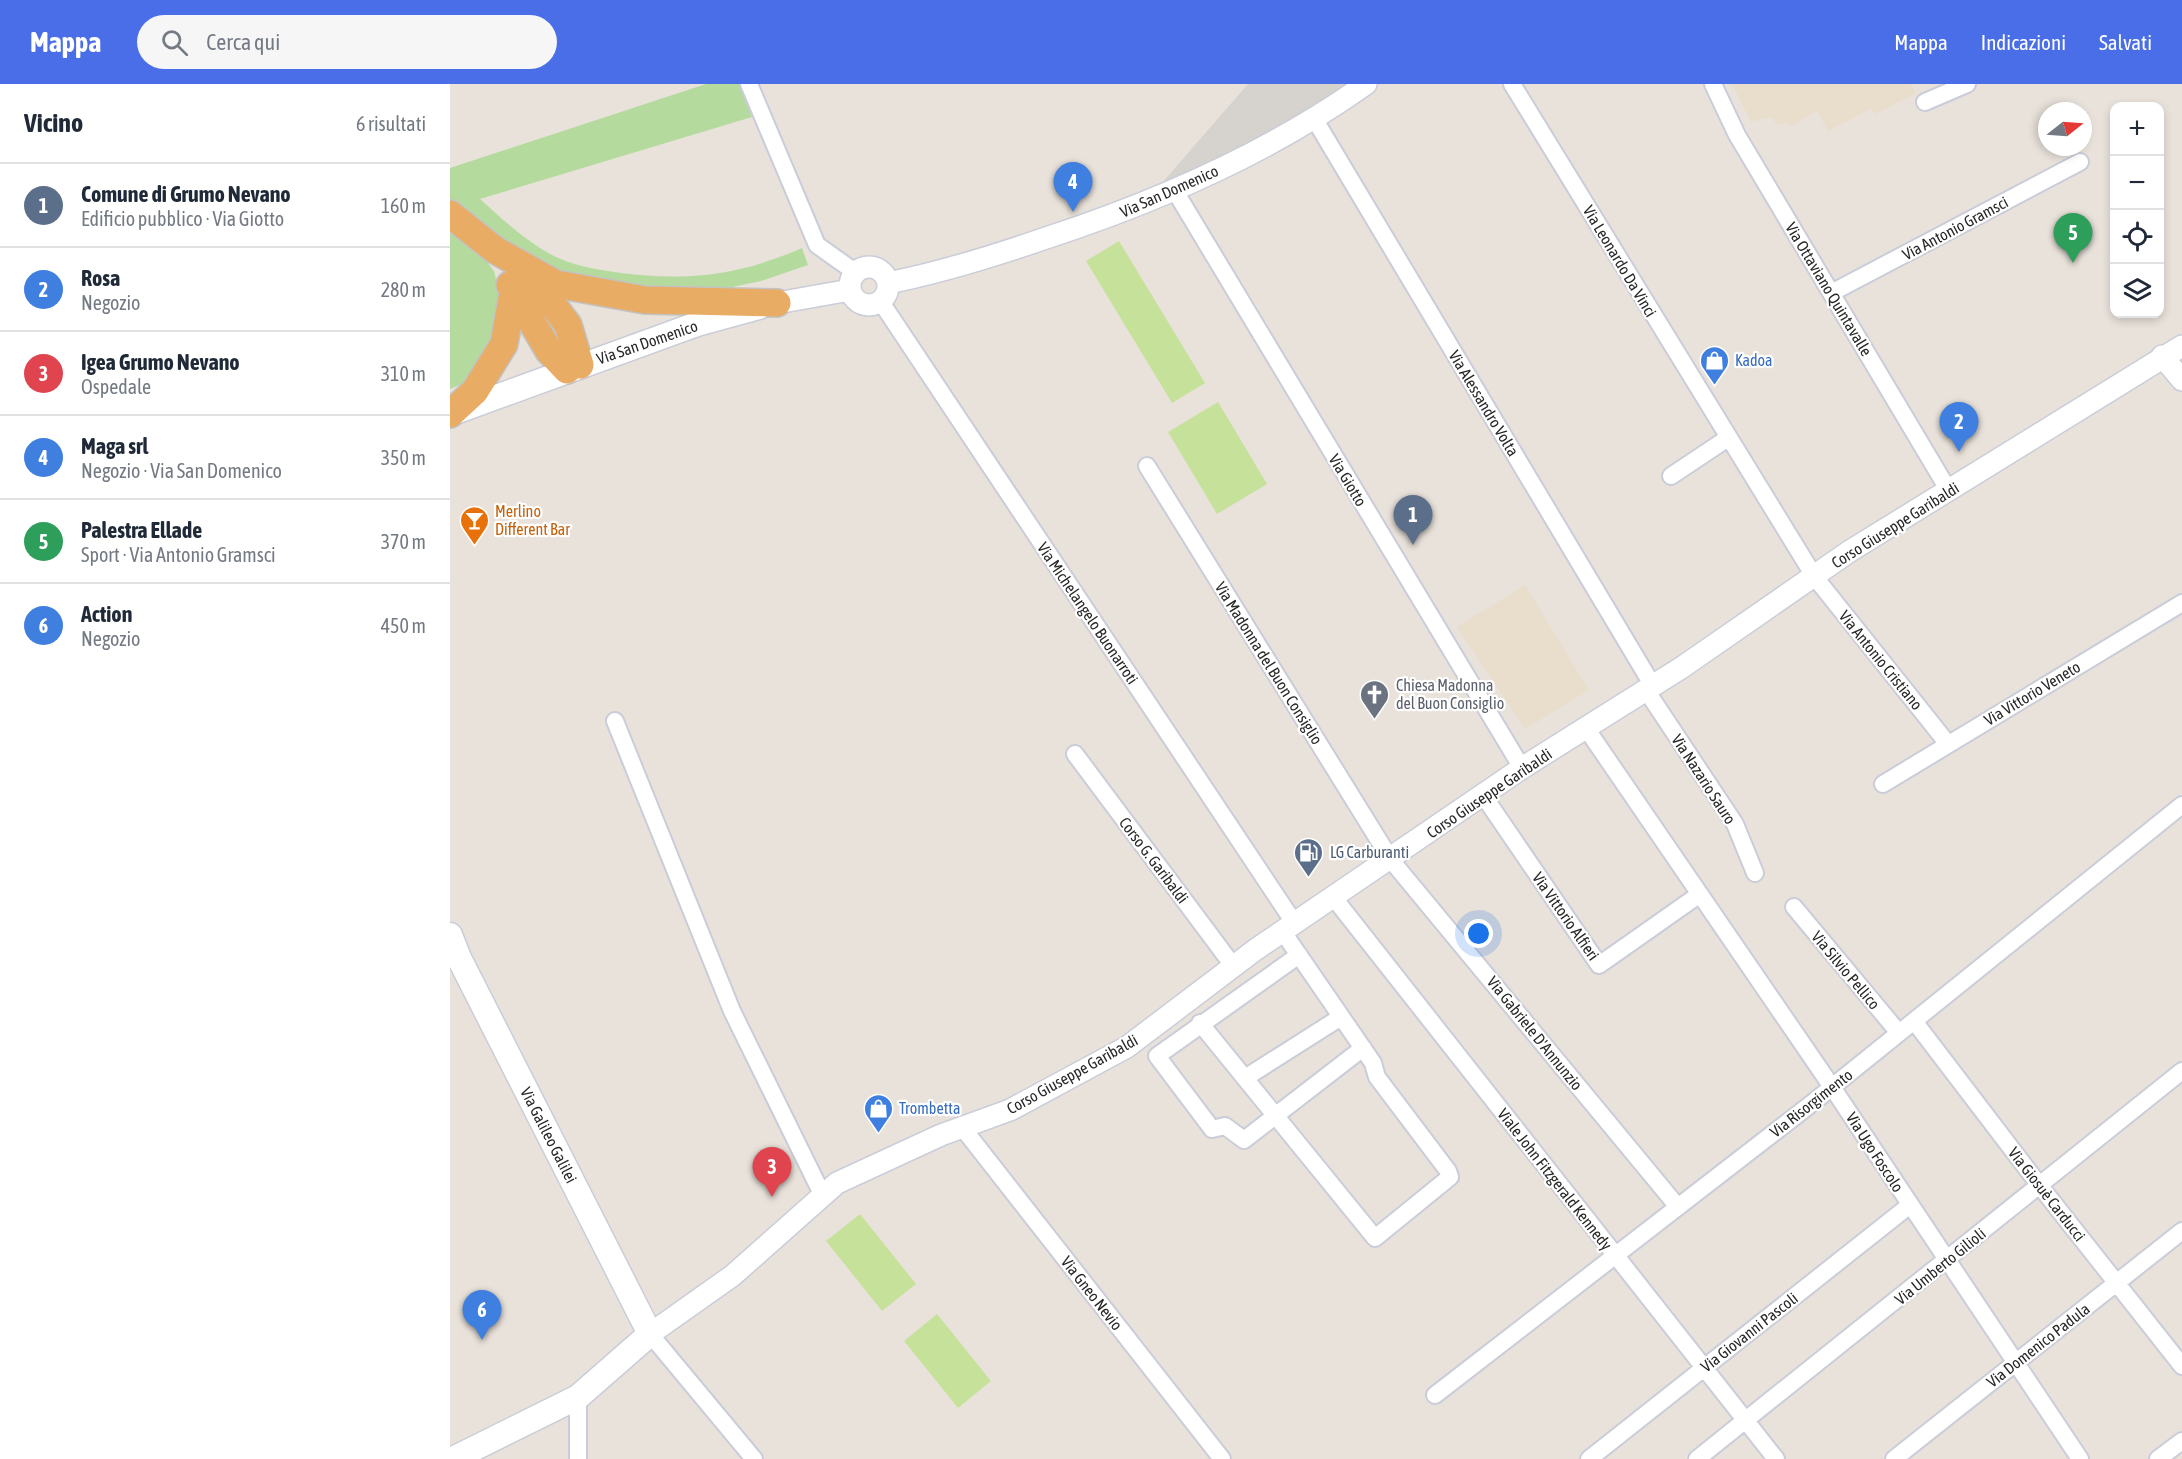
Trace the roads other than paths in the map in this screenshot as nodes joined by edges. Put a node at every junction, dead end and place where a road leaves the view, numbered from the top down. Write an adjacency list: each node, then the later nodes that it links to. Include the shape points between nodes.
1 (749, 84): 13 (street, via 817,245)
2 (1366, 84): 7 (street, Via San Domenico)
3 (1512, 84): 23 (street, Via Leonardo Da Vinci)
4 (1713, 84): 16 (street, Via Ottaviano Quintavalle, via 1737,135)
5 (1967, 84): 6 (street)
6 (1925, 102)
7 (1315, 120): 9 (street, Via San Domenico); 29 (street, Via Alessandro Volta)
8 (2079, 162): 16 (street, Via Antonio Gramsci)
9 (1175, 191): 15 (street, Via San Domenico, via 1128,211); 34 (street, Via Giotto)
10 (450, 214): 11 (highway)
11 (495, 250): 12 (highway); 14 (highway)
12 (526, 269): 17 (highway, via 556,284 645,300); 20 (highway, via 568,325)
13 (852, 281): 15 (street, via 866,267 878,268); 15 (street, via 852,296 862,304 875,305); 17 (street, Via San Domenico)
14 (513, 292): 20 (highway, via 549,351); 22 (highway, via 504,344 475,391)
15 (885, 292): 43 (street, Via Michelangelo Buonarroti)
16 (1832, 293): 26 (street, Via Ottaviano Quintavalle)
17 (777, 303): 20 (main road, Via San Domenico, via 696,324)
18 (2182, 346): 19 (street, Corso Giuseppe Garibaldi)
19 (2163, 356): 21 (street); 26 (street, Corso Giuseppe Garibaldi)
20 (573, 368): 22 (main road, Via San Domenico)
21 (2182, 380)
22 (450, 414)
23 (1728, 438): 25 (street); 27 (street, Via Leonardo Da Vinci)
24 (1147, 466): 38 (street, Via Madonna del Buon Consiglio)
25 (1671, 476)
26 (1949, 491): 27 (street, Corso Giuseppe Garibaldi)
27 (1811, 572): 29 (street, Corso Giuseppe Garibaldi); 32 (street, Via Antonio Cristiano)
28 (2182, 603): 32 (street, Via Vittorio Veneto)
29 (1649, 688): 31 (street, Corso Giuseppe Garibaldi); 39 (street, Via Nazario Sauro, via 1735,824)
30 (615, 721): 58 (street, via 732,1011)
31 (1586, 728): 34 (street, Corso Giuseppe Garibaldi); 40 (street, Via Ugo Foscolo)
32 (1948, 744): 35 (street, Via Vittorio Veneto)
33 (1075, 754): 46 (street, Corso G. Garibaldi)
34 (1522, 768): 36 (street, Corso Giuseppe Garibaldi)
35 (1882, 784)
36 (1484, 795): 38 (street, Corso Giuseppe Garibaldi); 40 (street, Via Vittorio Alfieri, via 1599,965)
37 (2182, 806): 48 (street, Via Risorgimento)
38 (1391, 860): 41 (street, Corso Giuseppe Garibaldi); 60 (street, Via Gabriele D'Annunzio)
39 (1755, 873)
40 (1700, 894): 54 (street, Via Ugo Foscolo)
41 (1334, 898): 43 (street, Corso Giuseppe Garibaldi); 62 (street, Viale John Fitzgerald Kennedy)
42 (1794, 907): 50 (street, Via Silvio Pellico)
43 (1289, 928): 45 (street, Via Michelangelo Buonarroti); 46 (street, Corso Giuseppe Garibaldi)
44 (450, 935): 65 (main road, Via Galileo Galilei)
45 (1299, 956): 47 (street, Via Michelangelo Buonarroti); 49 (street)
46 (1234, 967): 56 (street, Corso Giuseppe Garibaldi, via 1127,1047 1010,1110)
47 (1341, 1017): 51 (street, Via Michelangelo Buonarroti); 53 (street)
48 (1914, 1021): 50 (street, Via Risorgimento); 57 (street, Via Giosuè Carducci)
49 (1200, 1023): 53 (street); 55 (street, via 1157,1056 1212,1129 1225,1126 1244,1140)
50 (1899, 1033): 54 (street, Via Risorgimento)
51 (1363, 1048): 55 (street); 55 (street, Via Michelangelo Buonarroti, via 1377,1077 1450,1177 1375,1238)
52 (2182, 1071): 57 (street, Via Umberto Gilioli)
53 (1245, 1078): 55 (street)
54 (1832, 1087): 59 (street, Via Ugo Foscolo); 60 (street, Via Risorgimento)
55 (1276, 1116)
56 (962, 1127): 58 (street, Corso Giuseppe Garibaldi, via 837,1183); 76 (street, Via Gneo Nevio)
57 (2040, 1186): 63 (street, Via Umberto Gilioli); 64 (street, Via Giosuè Carducci)
58 (823, 1196): 65 (street, Corso Giuseppe Garibaldi, via 732,1276)
59 (1910, 1205): 63 (street, Via Ugo Foscolo); 68 (street, Via Giovanni Pascoli)
60 (1678, 1207): 62 (street, Via Risorgimento)
61 (2182, 1231): 64 (street, Via Domenico Padula)
62 (1615, 1255): 68 (street, Viale John Fitzgerald Kennedy); 69 (street, Via Risorgimento)
63 (1946, 1262): 66 (street, Via Ugo Foscolo); 71 (street, Via Umberto Gilioli)
64 (2117, 1282): 66 (street, Via Domenico Padula); 67 (street, Via Giosuè Carducci)
65 (650, 1334): 70 (main road, Corso Giuseppe Garibaldi); 75 (street)
66 (2015, 1362): 80 (street, Via Domenico Padula); 81 (street, Via Ugo Foscolo)
67 (2182, 1366)
68 (1704, 1368): 71 (street, Viale John Fitzgerald Kennedy); 77 (street, Via Giovanni Pascoli)
69 (1435, 1395)
70 (578, 1396): 73 (main road, Corso Giuseppe Garibaldi); 74 (street)
71 (1745, 1421): 78 (street, Via Umberto Gilioli); 79 (street, Viale John Fitzgerald Kennedy)
72 (2182, 1441): 82 (street)
73 (453, 1459)
74 (579, 1459)
75 (754, 1459)
76 (1222, 1459)
77 (1589, 1459)
78 (1697, 1459)
79 (1776, 1459)
80 (1894, 1459)
81 (2080, 1459)
82 (2158, 1459)

